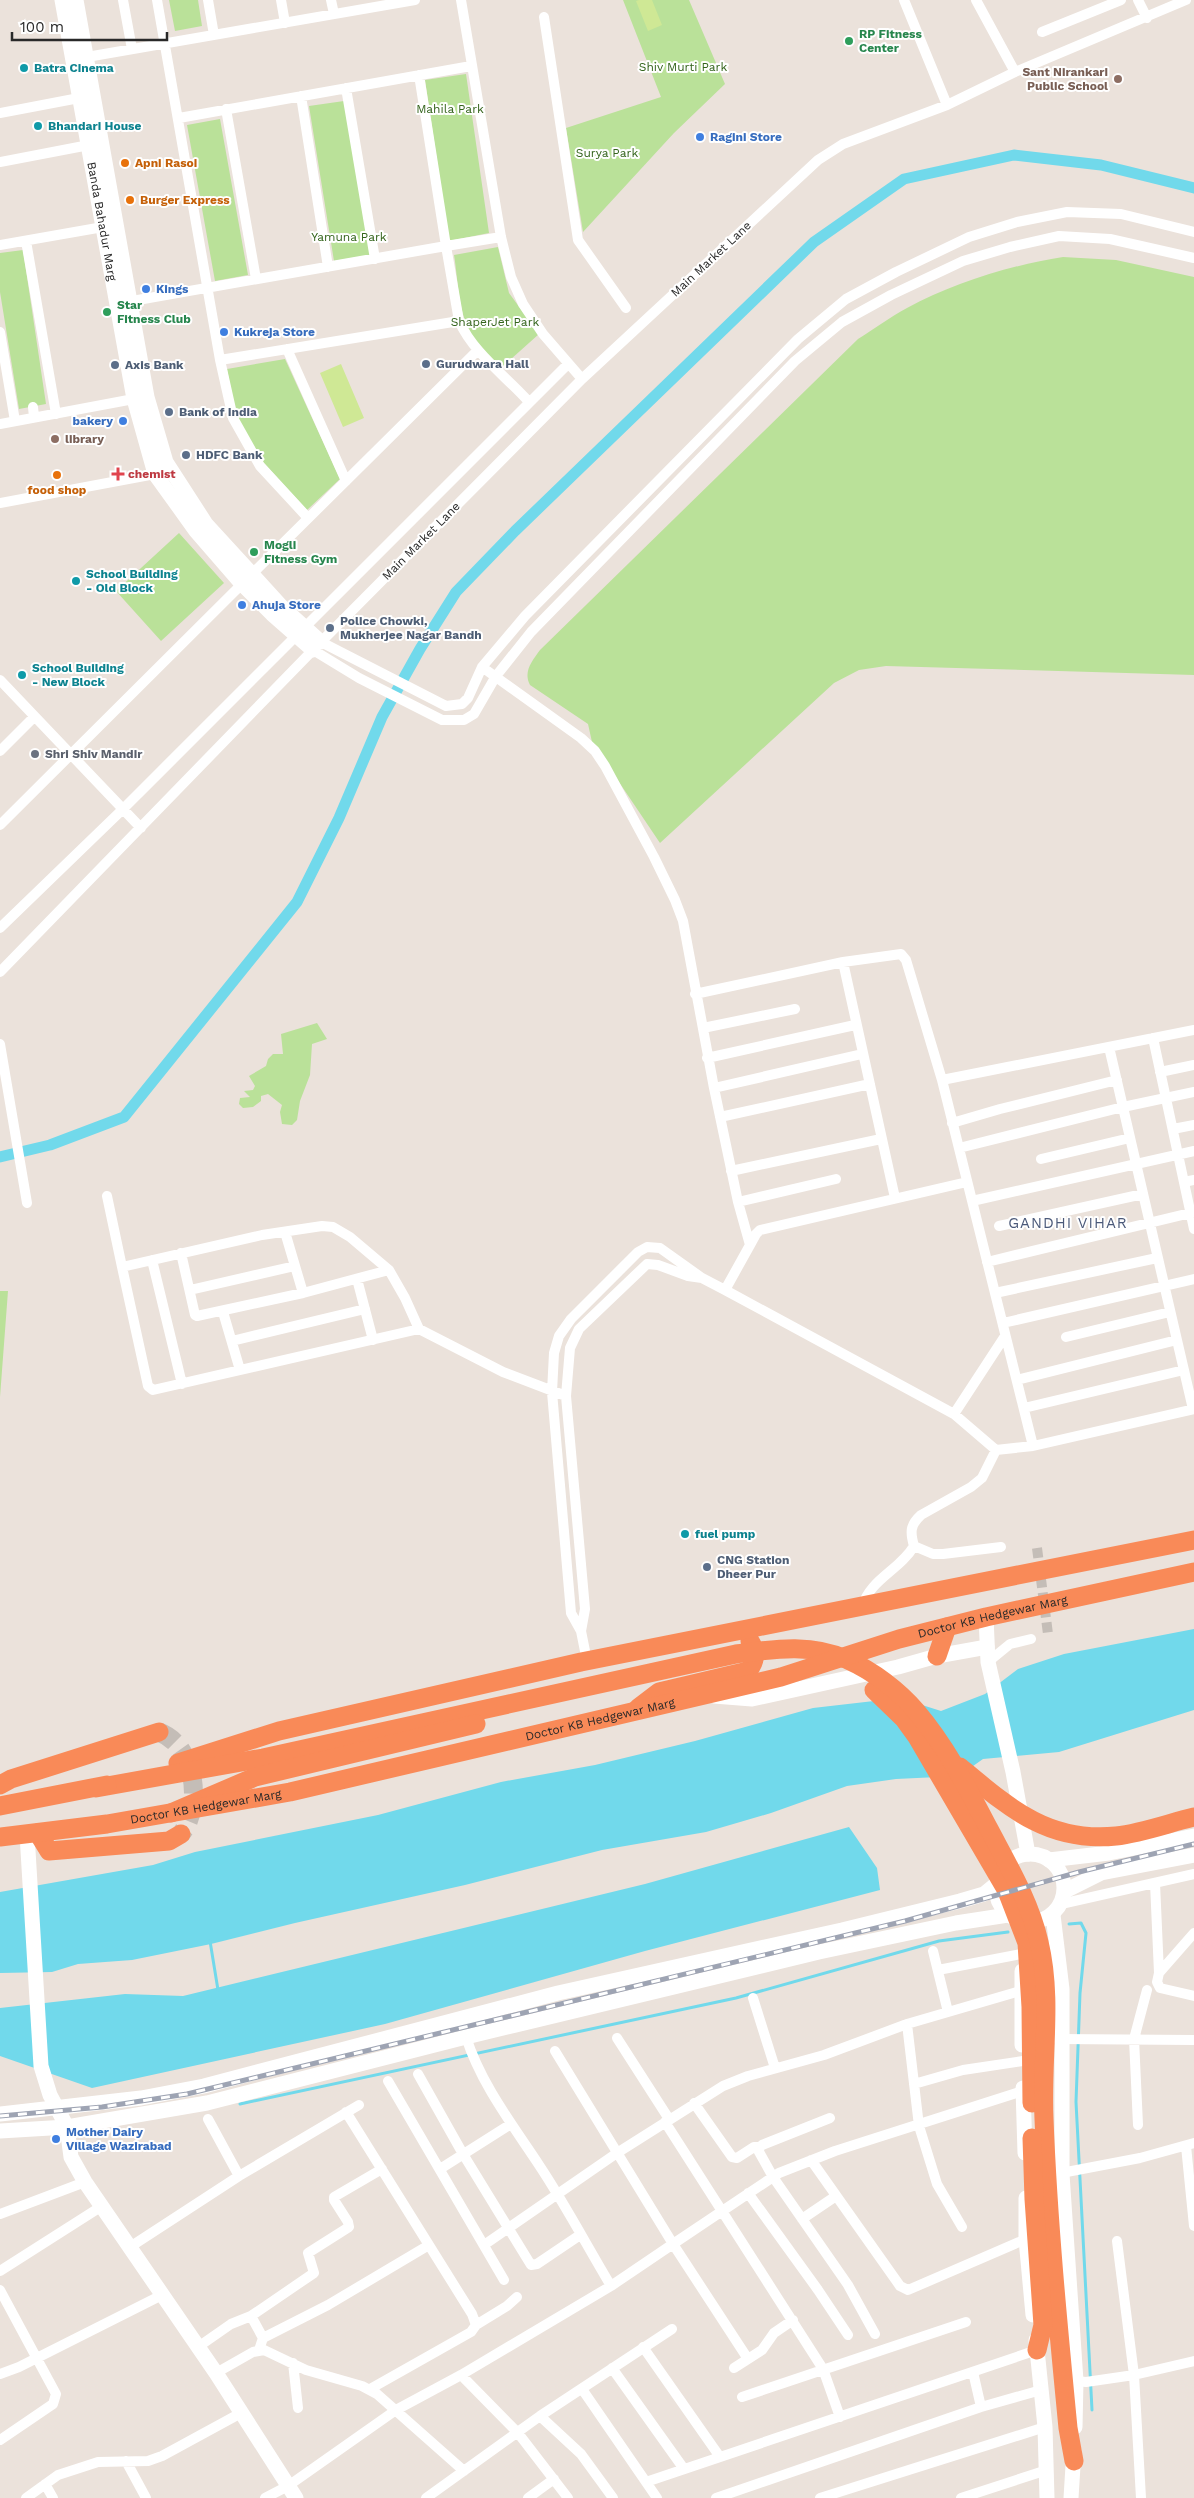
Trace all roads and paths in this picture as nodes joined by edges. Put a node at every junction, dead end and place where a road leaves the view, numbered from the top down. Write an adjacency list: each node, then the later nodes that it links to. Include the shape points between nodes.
1 (62, 0): 30 (street, Banda Bahadur Marg)
2 (76, 0): 24 (street, Banda Bahadur Marg)
3 (123, 0): 23 (street)
4 (157, 0): 22 (street)
5 (208, 0): 21 (street)
6 (281, 0): 19 (street)
7 (331, 0): 16 (street)
8 (415, 0): 15 (street)
9 (461, 0): 25 (street)
10 (904, 0): 31 (street)
11 (976, 0): 26 (street)
12 (1121, 0): 20 (street)
13 (1138, 0): 18 (street)
14 (1186, 0): 18 (street, Main Market Lane)
15 (404, 1): 16 (street)
16 (334, 14): 19 (street)
17 (544, 17): 49 (street, via 578,240)
18 (1147, 18): 26 (street, Main Market Lane)
19 (285, 22): 21 (street)
20 (1042, 32)
21 (214, 35): 22 (street)
22 (166, 42): 23 (street); 34 (street)
23 (132, 49): 24 (street)
24 (87, 57): 48 (street, Banda Bahadur Marg)
25 (471, 66): 27 (street); 39 (street)
26 (1015, 72): 31 (street, Main Market Lane)
27 (420, 75): 28 (street); 42 (street)
28 (346, 88): 29 (street); 44 (street)
29 (301, 96): 32 (street); 45 (street)
30 (79, 98): 33 (street); 35 (street, Banda Bahadur Marg)
31 (947, 105): 56 (street, Main Market Lane, via 829,151)
32 (226, 109): 34 (street); 46 (street)
33 (0, 113)
34 (178, 118): 47 (street)
35 (89, 145): 36 (street); 37 (street, Banda Bahadur Marg)
36 (0, 162)
37 (103, 227): 40 (street); 57 (street, Banda Bahadur Marg)
38 (1194, 232): 69 (street, via 1121,214 1067,212 1016,222 969,237 846,299 798,339 525,616)
39 (502, 237): 42 (street); 55 (street, via 523,304)
40 (26, 241): 41 (street); 59 (street)
41 (0, 245)
42 (446, 246): 44 (street); 50 (street)
43 (1194, 258): 70 (street, via 1110,239 1059,236 963,261 842,322 795,361 672,486 531,632)
44 (375, 259): 45 (street)
45 (328, 267): 46 (street)
46 (256, 279): 47 (street)
47 (207, 288): 48 (street); 54 (street)
48 (132, 301): 57 (street, Banda Bahadur Marg)
49 (626, 308)
50 (459, 321): 52 (street); 53 (street, via 465,337)
51 (0, 332): 60 (street)
52 (286, 349): 54 (street); 63 (street)
53 (478, 350): 58 (street); 63 (street)
54 (220, 360): 65 (street, via 233,418 260,466)
55 (568, 364): 56 (street); 58 (street)
56 (582, 379): 68 (street, Main Market Lane)
57 (140, 398): 59 (street); 62 (street, Banda Bahadur Marg)
58 (529, 402): 67 (street)
59 (56, 414): 60 (street, via 33,412)
60 (16, 421): 61 (street)
61 (0, 424)
62 (161, 468): 64 (street); 66 (street, Banda Bahadur Marg, via 196,531)
63 (346, 481): 65 (street)
64 (0, 503)
65 (308, 518): 66 (street)
66 (247, 579): 67 (street, Banda Bahadur Marg); 76 (street)
67 (300, 631): 68 (street, Banda Bahadur Marg); 77 (street)
68 (317, 646): 72 (street); 74 (street, via 366,681); 79 (street, Main Market Lane)
69 (482, 667): 70 (street); 72 (street, via 462,704)
70 (496, 676): 74 (street, via 474,714 464,720); 83 (street, via 581,738 606,766 675,900 687,940)
71 (0, 680): 73 (street)
72 (442, 703): 74 (street)
73 (34, 717): 75 (street); 76 (street)
74 (442, 720)
75 (0, 751)
76 (69, 754): 77 (street); 78 (street)
77 (123, 808): 79 (street); 80 (street)
78 (0, 825)
79 (141, 828): 82 (street, Main Market Lane)
80 (0, 928)
81 (843, 962): 83 (street); 85 (street); 95 (street, via 897,953 904,957)
82 (0, 972)
83 (695, 994): 86 (street)
84 (795, 1009): 86 (street)
85 (855, 1025): 91 (street); 92 (street)
86 (703, 1028): 92 (street)
87 (1194, 1030): 88 (street)
88 (1153, 1038): 90 (street); 94 (street)
89 (0, 1044): 102 (street)
90 (1109, 1047): 95 (street); 96 (street)
91 (862, 1054): 97 (street); 98 (street)
92 (707, 1058): 98 (street)
93 (1194, 1065): 94 (street)
94 (1160, 1072): 100 (street)
95 (942, 1080): 105 (street)
96 (1117, 1080): 103 (street); 105 (street)
97 (870, 1084): 104 (street); 109 (street)
98 (714, 1088): 104 (street)
99 (1194, 1092): 100 (street)
100 (1166, 1098): 103 (street); 107 (street)
101 (0, 1100): 102 (street)
102 (11, 1102): 124 (street)
103 (1123, 1107): 108 (street); 110 (street)
104 (720, 1117): 115 (street)
105 (952, 1123): 110 (street)
106 (1194, 1124): 107 (street)
107 (1173, 1129): 112 (street)
108 (1130, 1138): 113 (street); 114 (street)
109 (882, 1140): 115 (street); 121 (street)
110 (959, 1148): 118 (street)
111 (1194, 1152): 112 (street)
112 (1178, 1155): 114 (street); 117 (street)
113 (1041, 1159)
114 (1136, 1164): 119 (street); 122 (street)
115 (731, 1171): 123 (street)
116 (836, 1179): 123 (street)
117 (1189, 1181): 125 (street)
118 (967, 1182): 121 (street); 122 (street)
119 (1143, 1194): 126 (street); 127 (street)
120 (107, 1196): 136 (street)
121 (896, 1198): 130 (street, via 760,1230)
122 (972, 1201): 134 (street)
123 (738, 1202): 130 (street)
124 (28, 1203)
125 (1192, 1212): 126 (street); 128 (street)
126 (1150, 1221): 132 (street); 134 (street)
127 (998, 1226)
128 (1194, 1228)
129 (285, 1232): 131 (street); 135 (street); 137 (street, via 333,1227)
130 (750, 1244): 143 (street)
131 (181, 1254): 133 (street); 142 (street)
132 (1157, 1258): 141 (street); 145 (street)
133 (152, 1260): 136 (street); 159 (street)
134 (987, 1262): 145 (street)
135 (295, 1266): 142 (street); 144 (street)
136 (122, 1267): 159 (street, via 148,1386 153,1390)
137 (389, 1270): 139 (street); 150 (street)
138 (702, 1278): 143 (street); 160 (street, via 660,1248 647,1247 638,1252 571,1318 559,1336 554,1353); 161 (street, via 652,1263 641,1268 579,1329 570,1348)
139 (357, 1279): 144 (street); 146 (street)
140 (1194, 1279): 141 (street)
141 (1164, 1285): 148 (street); 149 (street)
142 (190, 1290): 147 (street, via 195,1315)
143 (725, 1290): 164 (street)
144 (303, 1292): 147 (street)
145 (995, 1293): 149 (street)
146 (365, 1309): 153 (street); 155 (street)
147 (223, 1312): 155 (street)
148 (1170, 1312): 152 (street); 154 (street)
149 (1003, 1322): 151 (street)
150 (419, 1329): 153 (street); 160 (street, via 503,1372)
151 (1005, 1336): 158 (street); 164 (street)
152 (1066, 1337)
153 (373, 1340): 156 (street)
154 (1177, 1340): 157 (street); 158 (street)
155 (232, 1341): 156 (street)
156 (240, 1370): 159 (street)
157 (1184, 1370): 162 (street); 163 (street)
158 (1017, 1380): 162 (street)
159 (182, 1384)
160 (552, 1392): 161 (street); 174 (street, via 571,1613)
161 (566, 1396): 174 (street, via 585,1609)
162 (1024, 1408): 165 (street)
163 (1194, 1409): 165 (street)
164 (954, 1414): 166 (street)
165 (1033, 1446): 166 (street)
166 (996, 1450): 168 (street, via 982,1478 971,1488 914,1521 910,1529)
167 (1194, 1540): 171 (highway)
168 (914, 1546): 169 (street, via 933,1554); 171 (street, via 900,1564 868,1592)
169 (1001, 1547)
170 (1194, 1572): 172 (highway, Doctor KB Hedgewar Marg)
171 (862, 1608): 175 (highway)
172 (986, 1617): 173 (highway, Doctor KB Hedgewar Marg); 177 (street)
173 (947, 1627): 178 (highway); 180 (highway, Doctor KB Hedgewar Marg, via 781,1677)
174 (581, 1631): 179 (street)
175 (737, 1632): 179 (highway); 181 (highway, via 748,1638 753,1646 755,1656 748,1671 659,1692)
176 (1031, 1639): 177 (street, via 1010,1644)
177 (988, 1655): 178 (street); 194 (street)
178 (937, 1656): 180 (street, via 752,1699)
179 (587, 1661): 186 (highway, via 279,1731)
180 (705, 1695): 181 (highway, Doctor KB Hedgewar Marg)
181 (632, 1712): 188 (highway, Doctor KB Hedgewar Marg, via 290,1792)
182 (159, 1732): 185 (highway)
183 (294, 1760): 184 (highway, via 736,1654 790,1648 819,1651 847,1659 873,1674 916,1711); 186 (highway); 188 (highway); 271 (highway, via 712,1668 775,1658 796,1659 858,1677 890,1704 917,1737 1007,1891 1027,1943 1034,2199)
184 (951, 1760): 189 (highway, via 1000,1800 1041,1826 1069,1833 1116,1836); 271 (highway, via 1020,1888 1039,1943 1046,2010 1044,2116)
185 (0, 1785)
186 (96, 1788): 187 (highway)
187 (0, 1806)
188 (171, 1813): 190 (highway, Doctor KB Hedgewar Marg)
189 (1194, 1817)
190 (33, 1834): 191 (highway, via 49,1851 169,1840); 193 (highway, Doctor KB Hedgewar Marg); 228 (street, via 29,1866 42,2066)
191 (181, 1834)
192 (1194, 1836): 196 (street, via 1109,1853)
193 (0, 1837)
194 (1028, 1854): 196 (street); 199 (street, via 1008,1862 999,1872)
195 (1194, 1855): 200 (street, via 1101,1873)
196 (1050, 1860): 200 (street, via 1063,1877)
197 (1194, 1874): 198 (street)
198 (1156, 1883): 200 (street); 206 (street)
199 (995, 1885): 201 (street, via 997,1899); 228 (street, via 984,1894 960,1901 558,1993 213,2083 141,2098)
200 (1059, 1903): 201 (street, via 1041,1921 1027,1923); 215 (street)
201 (1011, 1917): 204 (street); 218 (street, via 956,1923 820,1952)
202 (1194, 1933): 206 (street)
203 (933, 1950): 205 (street)
204 (1021, 1954): 205 (street); 208 (street)
205 (938, 1970): 211 (street)
206 (1159, 1973): 209 (street, via 1157,1982 1160,1988)
207 (1147, 1990): 216 (street)
208 (1020, 1991): 211 (street); 214 (street)
209 (1194, 1996)
210 (753, 1998): 221 (street)
211 (948, 2012): 212 (street)
212 (907, 2024): 221 (street, via 824,2055); 224 (street)
213 (617, 2038): 233 (street)
214 (1022, 2038): 215 (street); 220 (street)
215 (1065, 2039): 216 (street); 246 (street)
216 (1134, 2039): 217 (street); 235 (street)
217 (1194, 2040)
218 (470, 2049): 234 (street); 237 (street, via 207,2103)
219 (555, 2052): 241 (street)
220 (1023, 2061): 224 (street, via 963,2070); 225 (street)
221 (775, 2068): 226 (street, via 723,2086)
222 (418, 2074): 242 (street)
223 (388, 2081): 245 (street)
224 (914, 2084): 236 (street)
225 (1023, 2091): 236 (street); 249 (street)
226 (694, 2103): 233 (street); 240 (street, via 732,2157 737,2158)
227 (359, 2105): 229 (street)
228 (57, 2108): 230 (street); 237 (street)
229 (346, 2112): 244 (street); 247 (street)
230 (0, 2114)
231 (830, 2118): 240 (street)
232 (208, 2119): 247 (street)
233 (667, 2121): 241 (street); 255 (street)
234 (510, 2124): 242 (street); 252 (street)
235 (1138, 2124)
236 (919, 2126): 243 (street); 259 (street, via 937,2184)
237 (67, 2127): 238 (street); 250 (street, via 69,2151)
238 (0, 2131)
239 (1190, 2144): 246 (street); 258 (street)
240 (759, 2147): 248 (street, via 758,2153)
241 (617, 2153): 252 (street); 264 (street)
242 (463, 2154): 245 (street); 260 (street)
243 (811, 2160): 248 (street); 253 (street)
244 (382, 2169): 265 (street); 275 (street, via 334,2197 349,2227 308,2253 314,2273)
245 (440, 2169): 266 (street)
246 (1073, 2172): 249 (street); 299 (street)
247 (239, 2176): 267 (street)
248 (773, 2177): 251 (street); 257 (street)
249 (1026, 2178): 262 (street)
250 (86, 2182): 254 (street); 256 (street)
251 (748, 2193): 255 (street); 281 (street)
252 (556, 2195): 260 (street); 261 (street)
253 (836, 2196): 257 (street); 262 (street, via 904,2289 908,2290)
254 (102, 2206): 267 (street); 268 (street)
255 (721, 2212): 264 (street); 276 (street)
256 (0, 2214)
257 (802, 2219): 280 (street, via 848,2285)
258 (1194, 2226)
259 (962, 2227)
260 (508, 2228): 261 (street, via 534,2266); 266 (street)
261 (580, 2235): 270 (street)
262 (1026, 2240): 286 (street)
263 (1117, 2241): 298 (street)
264 (673, 2244): 270 (street); 288 (street)
265 (429, 2245): 278 (street); 282 (street, via 328,2305)
266 (484, 2245): 269 (street)
267 (130, 2247): 273 (street)
268 (0, 2271)
269 (504, 2280)
270 (611, 2286): 297 (street)
271 (1048, 2286): 286 (highway); 315 (highway)
272 (0, 2290): 287 (street)
273 (162, 2295): 283 (street); 287 (street)
274 (517, 2297): 278 (street)
275 (251, 2316): 282 (street); 283 (street, via 231,2324)
276 (793, 2320): 288 (street); 293 (street)
277 (966, 2322): 293 (street)
278 (476, 2325): 300 (street, via 471,2332)
279 (672, 2329): 284 (street)
280 (876, 2334)
281 (848, 2335)
282 (263, 2338): 285 (street)
283 (198, 2347): 295 (street)
284 (643, 2347): 291 (street); 313 (street)
285 (259, 2350): 290 (street); 295 (street)
286 (1037, 2350): 294 (street); 302 (street)
287 (36, 2358): 296 (street); 312 (street, via 56,2394 56,2400)
288 (748, 2359): 292 (street)
289 (1194, 2361): 298 (street)
290 (293, 2363): 300 (street); 304 (street)
291 (612, 2368): 301 (street); 316 (street)
292 (734, 2368)
293 (823, 2369): 303 (street); 309 (street)
294 (973, 2372): 305 (street); 309 (street)
295 (216, 2373): 307 (street)
296 (0, 2374)
297 (461, 2375): 306 (street); 311 (street)
298 (1134, 2375): 299 (street); 337 (street)
299 (1081, 2382): 315 (street)
300 (370, 2389): 306 (street)
301 (582, 2389): 308 (street); 320 (street)
302 (1041, 2390): 305 (street); 310 (street)
303 (742, 2397)
304 (298, 2408)
305 (981, 2408): 332 (street)
306 (396, 2410): 318 (street); 322 (street)
307 (241, 2413): 314 (street, via 162,2456 148,2461); 322 (street)
308 (540, 2416): 311 (street); 330 (street, via 580,2454)
309 (840, 2416): 313 (street)
310 (1045, 2427): 317 (street); 333 (street)
311 (518, 2433): 318 (street); 319 (street)
312 (0, 2440)
313 (720, 2457): 316 (street)
314 (126, 2461): 321 (street, via 98,2462 58,2475); 326 (street)
315 (1074, 2461): 336 (street)
316 (684, 2469): 320 (street)
317 (1047, 2470): 334 (street); 335 (street)
318 (464, 2472): 328 (street)
319 (554, 2479): 323 (street); 329 (street)
320 (646, 2482): 331 (street)
321 (45, 2484): 324 (street); 325 (street)
322 (292, 2492): 327 (street)
323 (531, 2497)
324 (26, 2498)
325 (53, 2498)
326 (146, 2498)
327 (265, 2498)
328 (426, 2498)
329 (568, 2498)
330 (613, 2498)
331 (657, 2498)
332 (716, 2498)
333 (820, 2498)
334 (961, 2498)
335 (1047, 2498)
336 (1071, 2498)
337 (1141, 2498)

